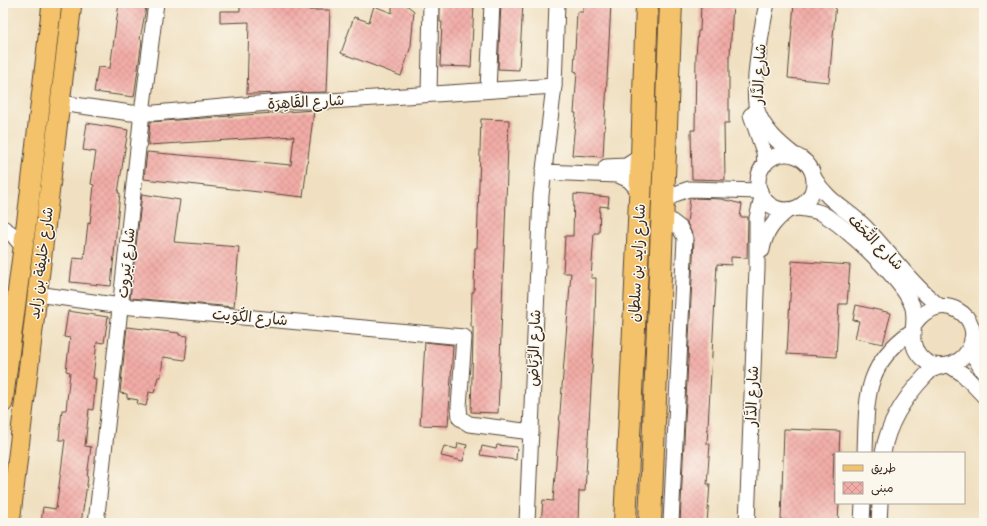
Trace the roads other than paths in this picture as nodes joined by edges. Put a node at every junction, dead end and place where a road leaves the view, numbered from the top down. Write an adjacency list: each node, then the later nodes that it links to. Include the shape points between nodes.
1 (52, 3): 27 (main road, شارع خليفة بن زايد)
2 (72, 3): 14 (main road, شارع خليفة بن زايد)
3 (156, 3): 15 (street, شارع بَيروت)
4 (431, 3): 13 (street)
5 (492, 3): 12 (street)
6 (557, 3): 11 (street, شارع الرِّيَاض)
7 (647, 3): 17 (highway, شارع زايد بن سلطان)
8 (671, 3): 20 (highway, شارع زايد بن سلطان)
9 (758, 3): 18 (street, شارع الدَّار, via 750,53 748,98 751,116 764,152)
10 (767, 3): 16 (street, شارع الدَّار, via 758,54 757,112 771,134)
11 (554, 86): 12 (street, شارع القَاهِرَة); 19 (street, شارع الرِّيَاض)
12 (488, 90): 13 (street, شارع القَاهِرَة)
13 (429, 93): 15 (street, شارع القَاهِرَة)
14 (60, 103): 15 (street, شارع القَاهِرَة); 31 (main road, شارع خليفة بن زايد)
15 (142, 113): 32 (street, شارع بَيروت)
16 (794, 155): 18 (street, via 778,156); 21 (street, via 807,164)
17 (642, 156): 19 (street, via 620,167); 23 (highway, شارع زايد بن سلطان)
18 (765, 164): 24 (street, via 759,177)
19 (543, 168): 23 (street, via 618,175 629,180); 40 (street, شارع الرِّيَاض)
20 (664, 170): 22 (street); 25 (highway, شارع زايد بن سلطان)
21 (814, 178): 26 (street, via 811,196 805,203); 33 (street, شارع التُّحَف, via 825,195 864,227 922,291)
22 (689, 188): 24 (street); 25 (street, via 675,194)
23 (640, 193): 49 (highway, شارع زايد بن سلطان)
24 (761, 194): 26 (street, via 770,206); 30 (street, شارع الدَّار, via 757,218)
25 (663, 209): 45 (highway, شارع زايد بن سلطان); 51 (street, via 685,238)
26 (793, 209): 30 (street, شارع الدَّار, via 776,220 767,232); 34 (street, شارع التُّحَف, via 812,210 829,218 869,250 905,293 912,308)
27 (27, 218): 28 (street); 29 (main road, شارع خليفة بن زايد)
28 (3, 228): 29 (street)
29 (23, 247): 39 (main road, شارع خليفة بن زايد)
30 (757, 268): 52 (street, شارع الدَّار)
31 (37, 294): 32 (street, شارع الكُوَيت); 46 (main road, شارع خليفة بن زايد)
32 (121, 306): 40 (street, شارع الكُوَيت, via 464,337 460,418 469,424); 47 (street, شارع بَيروت)
33 (940, 306): 34 (street, via 930,308 921,314); 35 (street, via 952,308 964,315 972,330)
34 (914, 327): 36 (street, via 914,348 919,356 929,363); 41 (street, via 882,359 874,374 868,396)
35 (972, 339): 36 (street, via 965,356 958,362); 37 (street, via 975,358)
36 (946, 366): 38 (street, via 962,374); 42 (street, via 931,370 899,409 889,428)
37 (984, 373)
38 (984, 396)
39 (3, 403)
40 (531, 432): 48 (street, شارع الرِّيَاض)
41 (865, 452)
42 (883, 452)
43 (863, 504): 53 (street)
44 (880, 504): 54 (street)
45 (650, 514): 50 (highway)
46 (10, 523)
47 (96, 523)
48 (527, 523)
49 (625, 523)
50 (668, 523)
51 (671, 523)
52 (747, 523)
53 (862, 523)
54 (879, 523)

